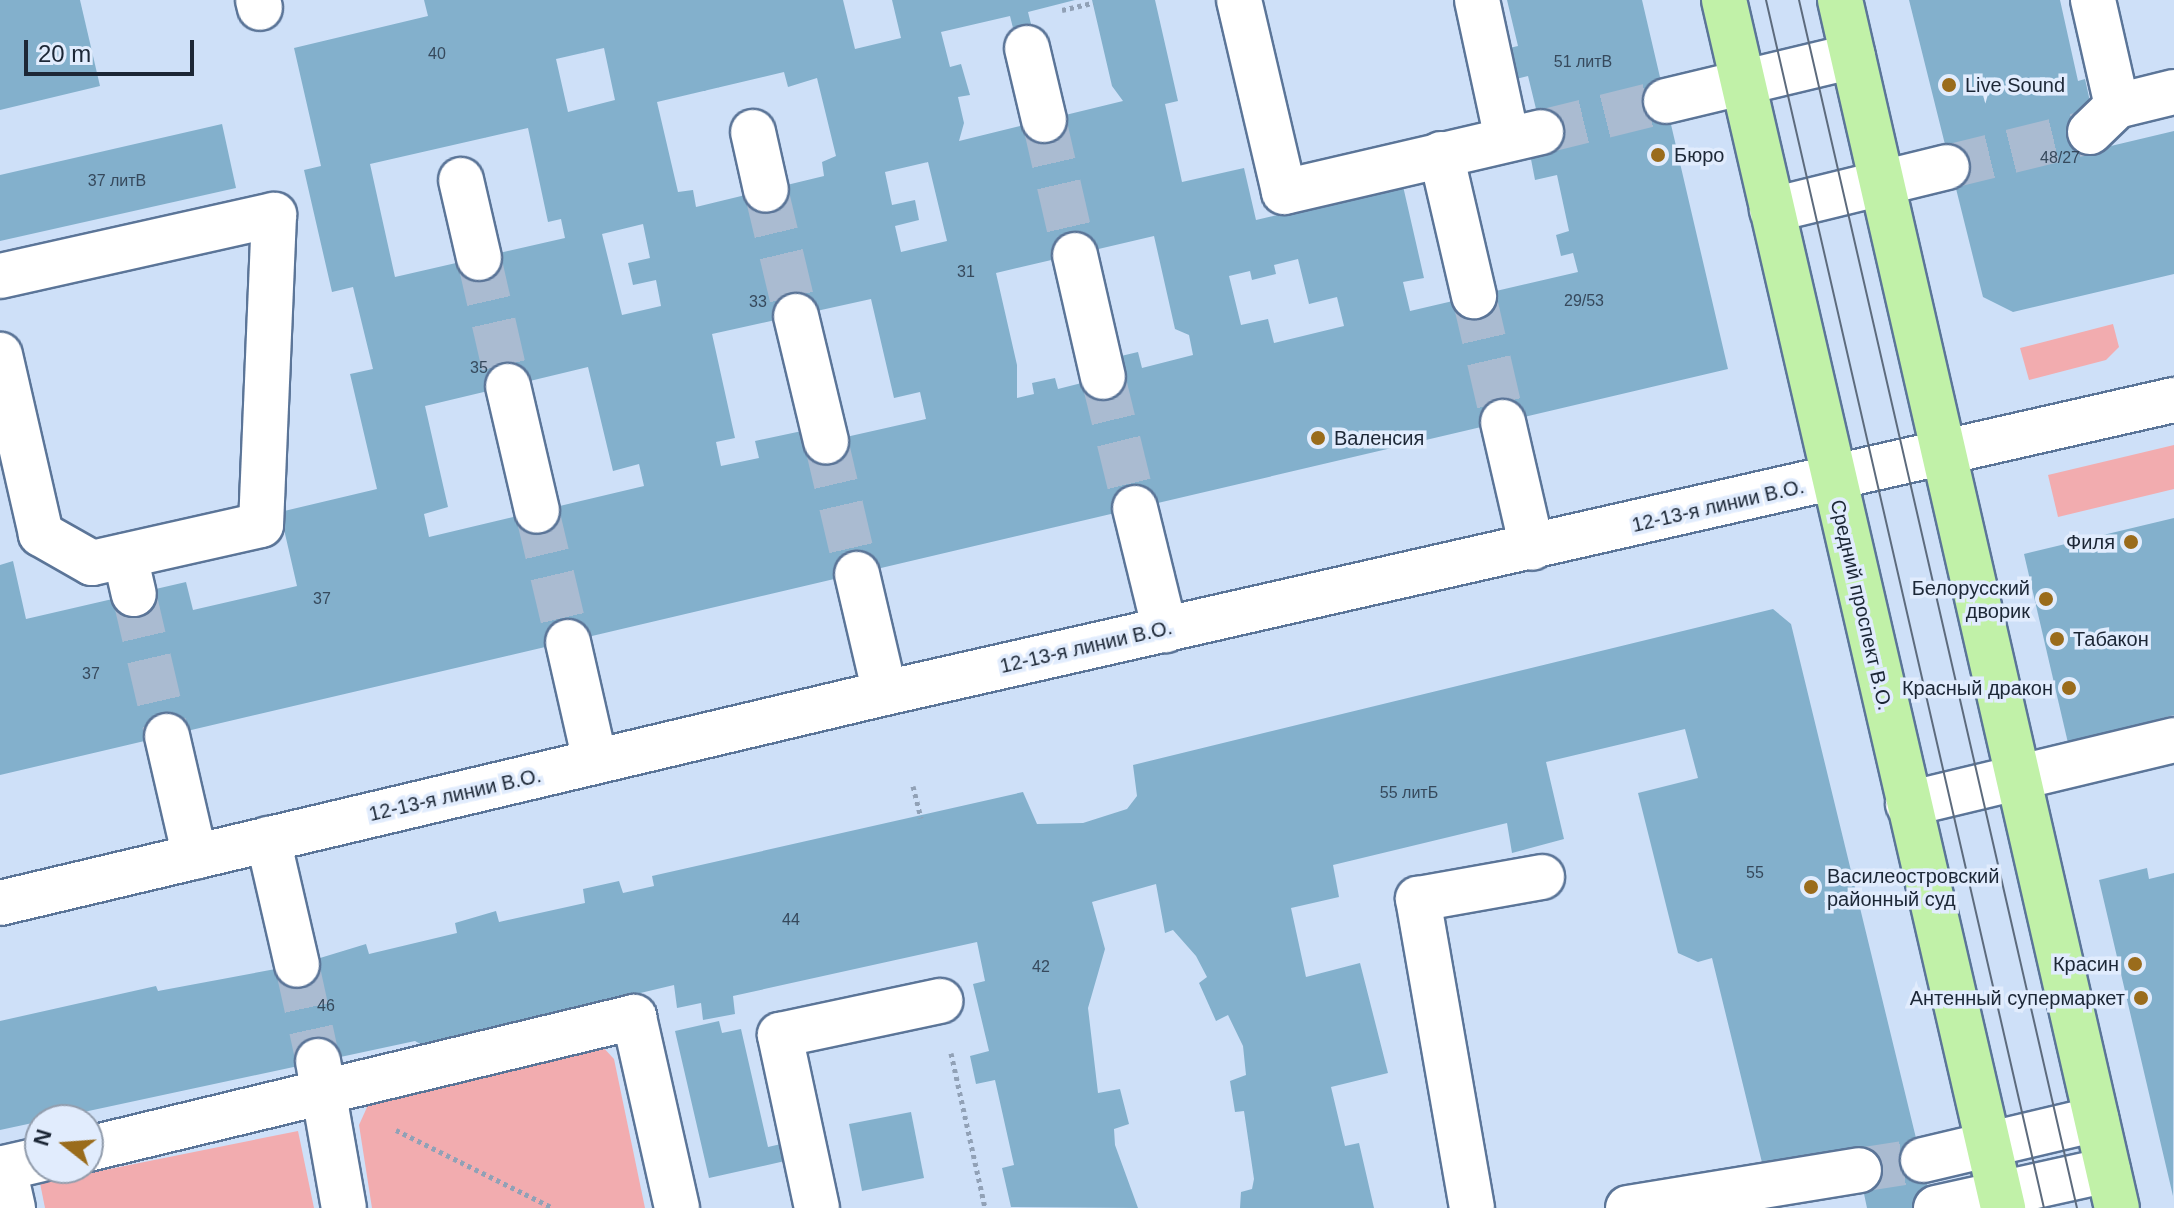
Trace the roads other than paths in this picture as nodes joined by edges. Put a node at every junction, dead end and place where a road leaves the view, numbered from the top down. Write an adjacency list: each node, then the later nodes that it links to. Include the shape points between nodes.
1 (1239, 0): 13 (street, via 1284,192)
2 (1477, 0): 13 (street, via 1524,136)
3 (1724, 0): 8 (main road, Средний проспект В.О.)
4 (1840, 0): 7 (main road)
5 (2093, 0): 9 (street, via 2103,119)
6 (1027, 48): 11 (street)
7 (1853, 56): 8 (street); 16 (main road)
8 (1743, 83): 10 (street); 18 (main road, Средний проспект В.О.)
9 (2174, 92)
10 (1666, 101)
11 (1044, 120)
12 (753, 132): 17 (street)
13 (1441, 154): 22 (street)
14 (1947, 167): 16 (street)
15 (461, 180): 20 (street)
16 (1883, 182): 18 (street); 30 (main road)
17 (766, 190)
18 (1772, 210): 31 (main road, Средний проспект В.О.)
19 (1075, 255): 25 (street)
20 (479, 258)
21 (0, 276): 24 (street, via 274,215 261,525 129,575 92,563 41,534)
22 (1474, 296)
23 (796, 316): 29 (street)
24 (0, 355)
25 (1103, 377)
26 (508, 386): 33 (street)
27 (2174, 400): 30 (street, 12-13-я линии В.О.)
28 (1503, 422): 34 (street)
29 (826, 441)
30 (1945, 454): 31 (street, 12-13-я линии В.О.); 42 (main road)
31 (1832, 481): 34 (street, 12-13-я линии В.О.); 43 (main road, Средний проспект В.О.)
32 (1135, 508): 36 (street)
33 (537, 511)
34 (1532, 548): 36 (street, 12-13-я линии В.О.)
35 (857, 574): 38 (street)
36 (1165, 630): 38 (street, 12-13-я линии В.О.)
37 (568, 642): 41 (street)
38 (885, 693): 41 (street, 12-13-я линии В.О.)
39 (167, 736): 45 (street)
40 (2174, 740): 42 (street)
41 (595, 761): 44 (street, 12-13-я линии В.О.)
42 (2019, 777): 43 (street); 51 (main road)
43 (1908, 804): 53 (main road, Средний проспект В.О.)
44 (268, 839): 45 (street, 12-13-я линии В.О.); 48 (street)
45 (195, 857): 47 (street, 12-13-я линии В.О.)
46 (1542, 877): 63 (street, via 1418,899)
47 (0, 903)
48 (297, 965)
49 (940, 1001): 62 (street, via 780,1035)
50 (322, 1078): 52 (street); 60 (street); 61 (street, via 634,1017)
51 (2096, 1119): 53 (street); 57 (main road)
52 (104, 1144)
53 (1989, 1145): 54 (street); 58 (main road, Средний проспект В.О.)
54 (1923, 1160)
55 (24, 1164): 59 (street, via 4,1168)
56 (1859, 1170): 64 (street)
57 (2112, 1189): 58 (street)
58 (2001, 1201): 65 (street)
59 (13, 1208)
60 (344, 1208)
61 (677, 1208)
62 (817, 1208)
63 (1472, 1208)
64 (1628, 1208)
65 (1936, 1208)

